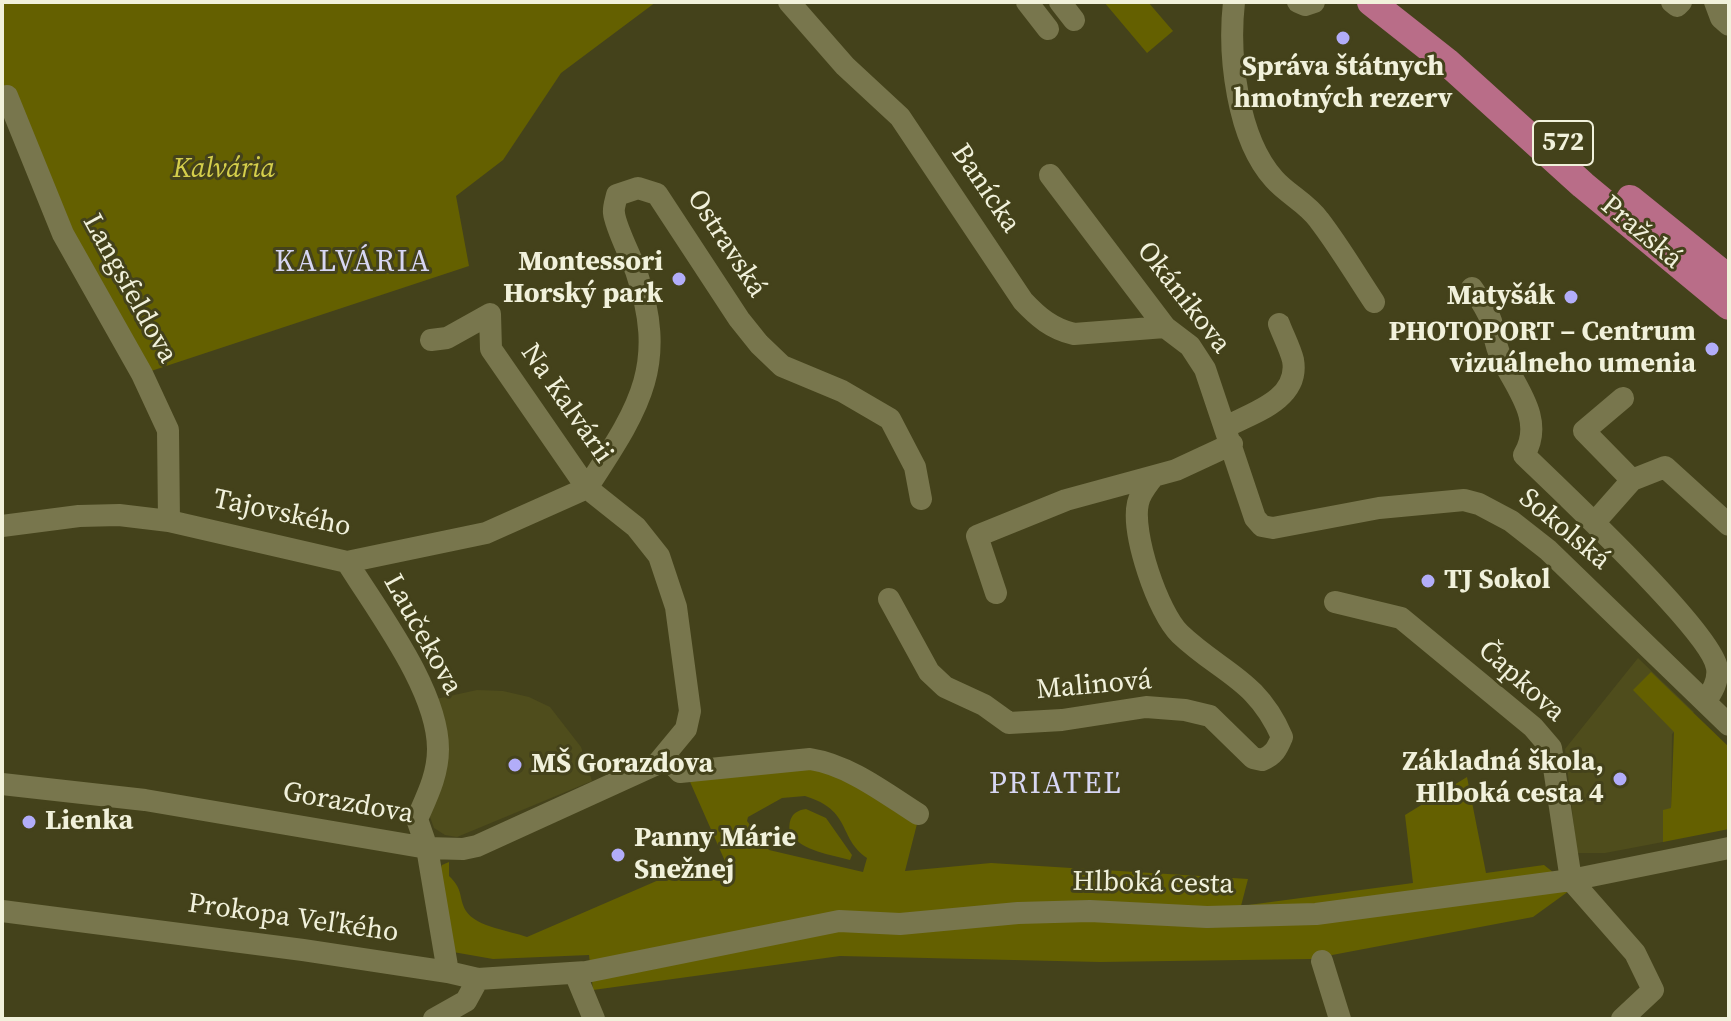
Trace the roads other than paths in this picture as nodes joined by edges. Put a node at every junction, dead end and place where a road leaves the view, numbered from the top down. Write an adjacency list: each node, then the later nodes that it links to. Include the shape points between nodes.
1 (789, 2): 22 (street, Banícka, via 845,66 900,117 1035,313 1074,334)
2 (1027, 2): 14 (street)
3 (1060, 2): 12 (street)
4 (1234, 2): 19 (street, via 1236,87 1257,156 1275,180 1318,218)
5 (1298, 2): 6 (street)
6 (1314, 2)
7 (1371, 2): 20 (main road, Pražská / 572)
8 (1401, 2): 17 (main road, Pražská / 572, via 1590,167)
9 (1672, 2): 10 (street)
10 (1681, 2)
11 (1715, 2): 13 (street)
12 (1074, 20)
13 (1729, 25)
14 (1048, 29)
15 (2, 97): 31 (street, Langsfeldova, via 7,96 63,234 168,430)
16 (1050, 175): 22 (street, Okánikova)
17 (1729, 279)
18 (1472, 288): 32 (street, Sokolská, via 1487,311 1499,355 1517,382 1532,421 1524,455)
19 (1374, 302)
20 (1729, 306)
21 (1279, 324): 25 (street, via 1293,361 1292,383)
22 (1165, 327): 25 (street, Okánikova, via 1201,360)
23 (431, 340): 28 (street, Na Kalvárii, via 447,338 490,314 491,349)
24 (1623, 398): 27 (street, via 1584,431)
25 (1228, 436): 26 (street, via 1176,470); 30 (street, Okánikova, via 1262,526)
26 (1153, 477): 36 (street, via 1066,500 977,536); 37 (street, Malinová, via 1137,503 1144,556 1165,616 1180,635 1238,677 1271,713 1282,737 1271,756 1253,758 1210,716 1185,710 1146,707 1009,723 945,687 929,672)
27 (1632, 480): 32 (street, Sokolská); 33 (street, via 1665,467)
28 (587, 488): 29 (street, Ostravská, via 632,418 646,376 647,307 614,213 617,195 638,188 657,194 739,319 782,366 890,419 915,467); 35 (street, Tajovského, via 486,533); 41 (street, Na Kalvárii, via 650,541 670,584 682,640 689,721)
29 (921, 499)
30 (1346, 514): 39 (street, Sokolská, via 1464,500 1495,511 1548,550)
31 (169, 521): 34 (street, Tajovského, via 79,516); 35 (street, Tajovského)
32 (1594, 523): 39 (street, Sokolská, via 1712,652 1718,670)
33 (1729, 525)
34 (2, 526)
35 (347, 562): 44 (street, Laučekova, via 427,695 438,747 433,785 417,819)
36 (996, 593)
37 (889, 599)
38 (1335, 602): 46 (street, Čapkova, via 1401,618 1533,727 1551,748)
39 (1705, 701): 40 (street, Sokolská)
40 (1729, 725)
41 (665, 756): 43 (street, via 680,772 825,761); 44 (street, Gorazdova, via 635,776 477,846)
42 (2, 784): 44 (street, Gorazdova, via 145,800)
43 (918, 814)
44 (427, 848): 49 (street, Laučekova)
45 (1729, 848): 46 (street, Hlboká cesta)
46 (1571, 880): 50 (street, Hlboká cesta, via 1316,914 1207,917 1090,911 900,924 839,921); 55 (street, via 1635,953 1653,990)
47 (2, 911): 49 (street, Prokopa Veľkého)
48 (1322, 961): 54 (street)
49 (448, 972): 51 (street, Prokopa Veľkého)
50 (575, 973): 51 (street, Prokopa Veľkého); 53 (street)
51 (478, 979): 52 (street, via 466,1001)
52 (434, 1019)
53 (594, 1019)
54 (1340, 1019)
55 (1622, 1019)

